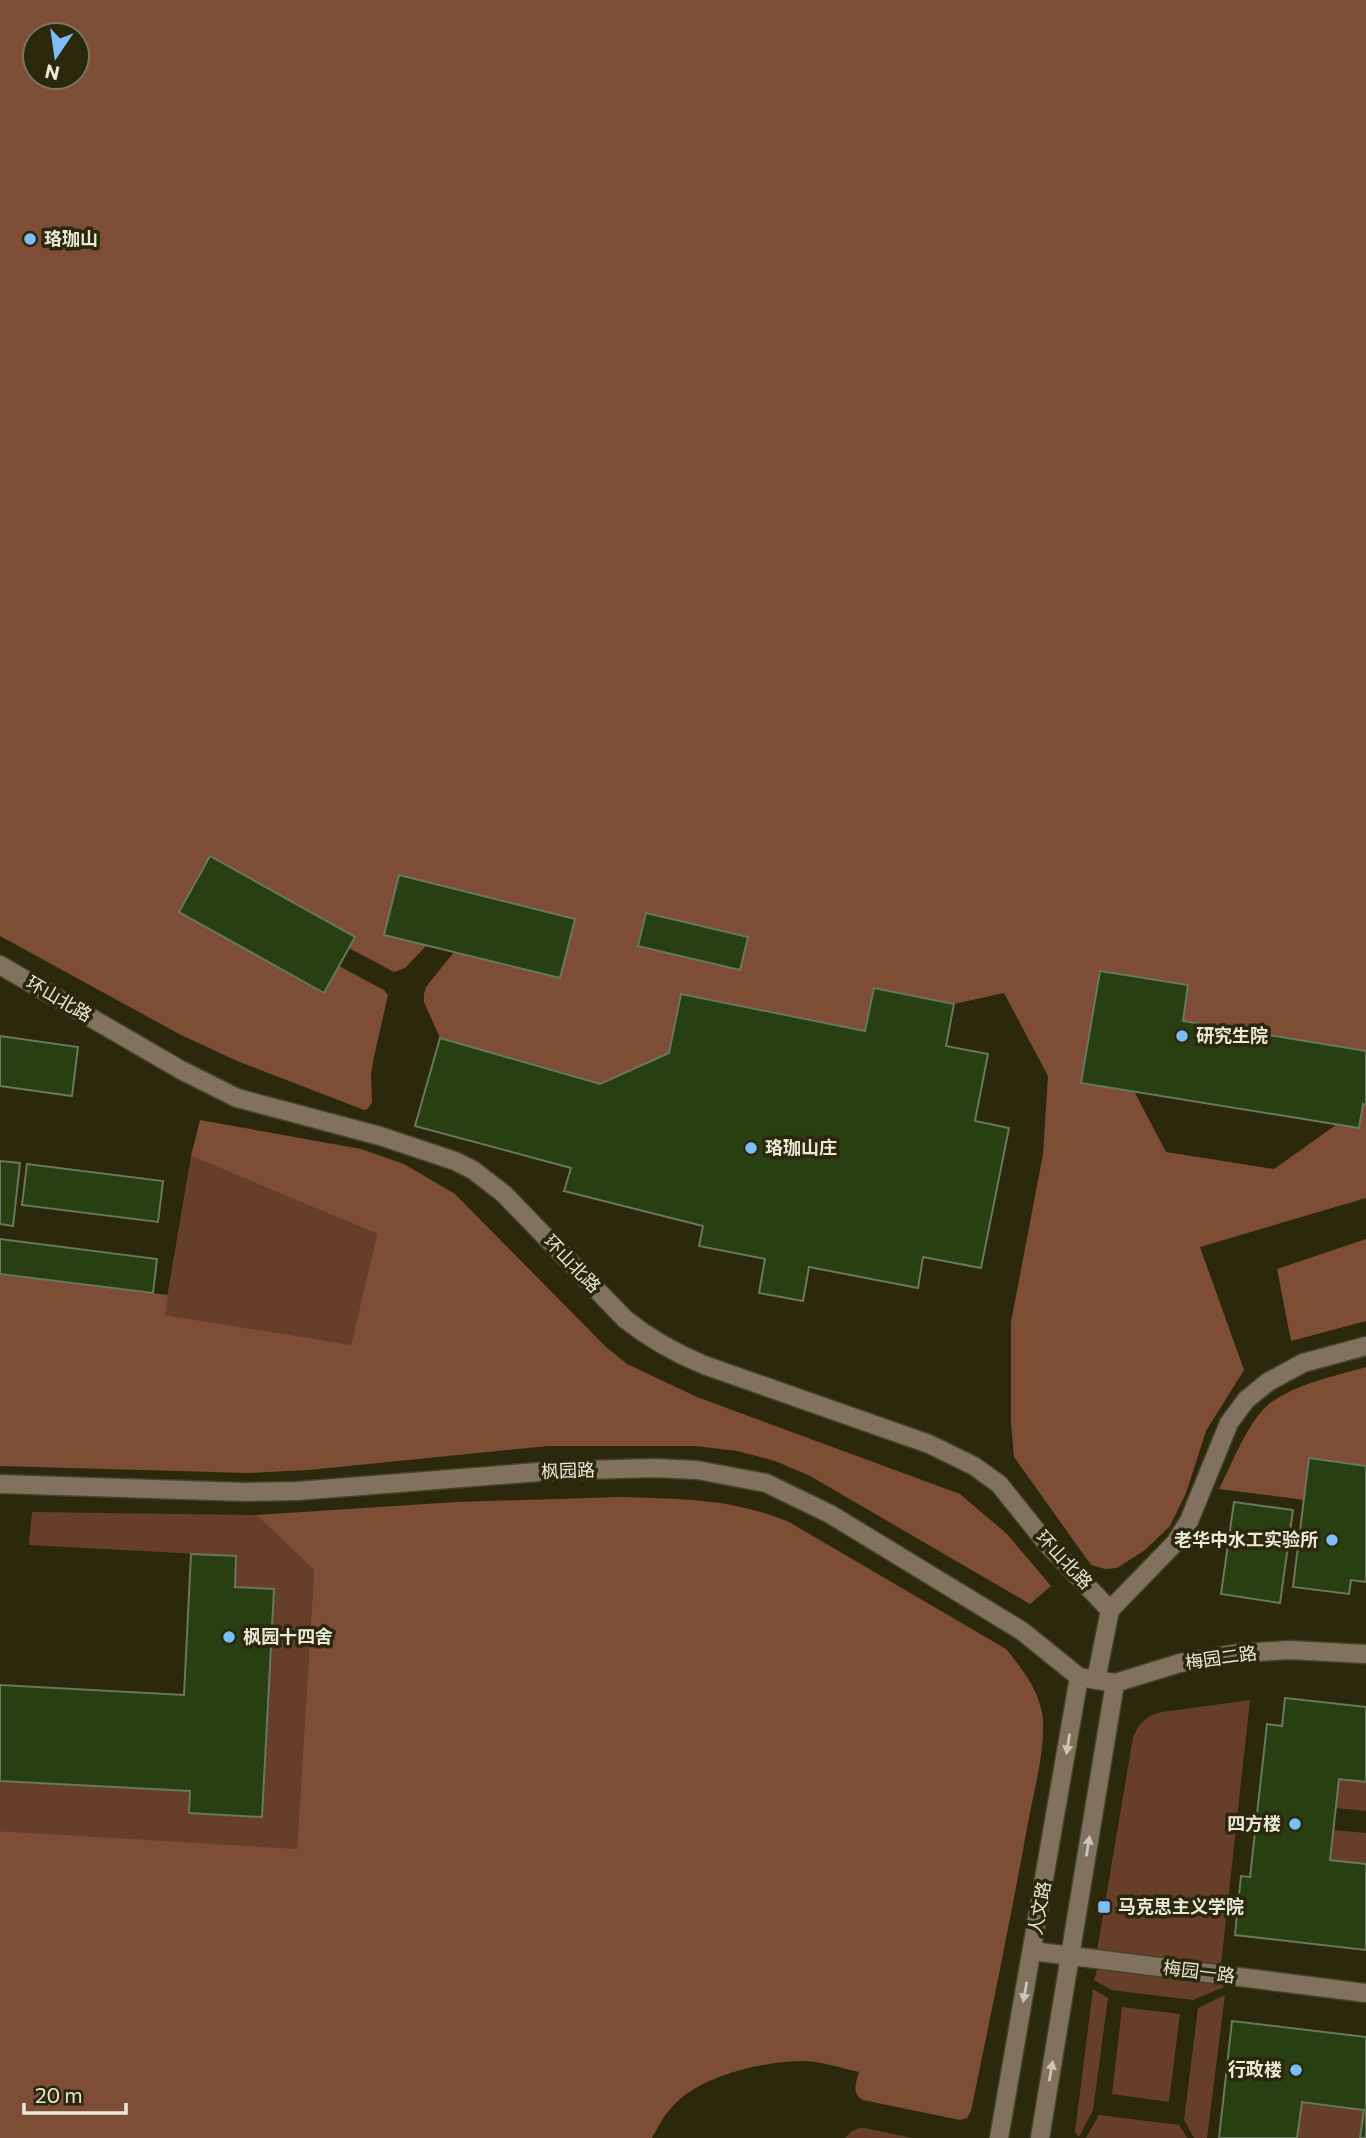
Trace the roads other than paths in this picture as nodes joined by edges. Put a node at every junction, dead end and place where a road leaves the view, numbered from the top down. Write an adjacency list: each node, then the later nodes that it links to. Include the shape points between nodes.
1 (0, 965): 4 (street, 环山北路, via 237,1098 380,1136 473,1170 503,1194 625,1319 672,1351 929,1444 974,1466 999,1484 1048,1545)
2 (1366, 1346): 4 (street, via 1303,1363 1246,1400 1229,1423 1189,1521 1175,1543)
3 (0, 1484): 6 (street, 枫园路, via 245,1492 551,1471 654,1468 732,1475 766,1483 830,1514 1022,1631)
4 (1110, 1610): 6 (street)
5 (1366, 1654): 7 (street, 梅园二路, via 1240,1653 1180,1663)
6 (1088, 1678): 7 (street, 梅园二路); 8 (street, 人文路, one-way to 8)
7 (1115, 1683): 9 (street, one-way to 7)
8 (1032, 1951): 9 (street, 梅园一路); 11 (street, 人文路, one-way to 11)
9 (1070, 1956): 10 (street, 梅园一路); 12 (street, one-way to 9)
10 (1366, 1993)
11 (999, 2138)
12 (1040, 2138)

